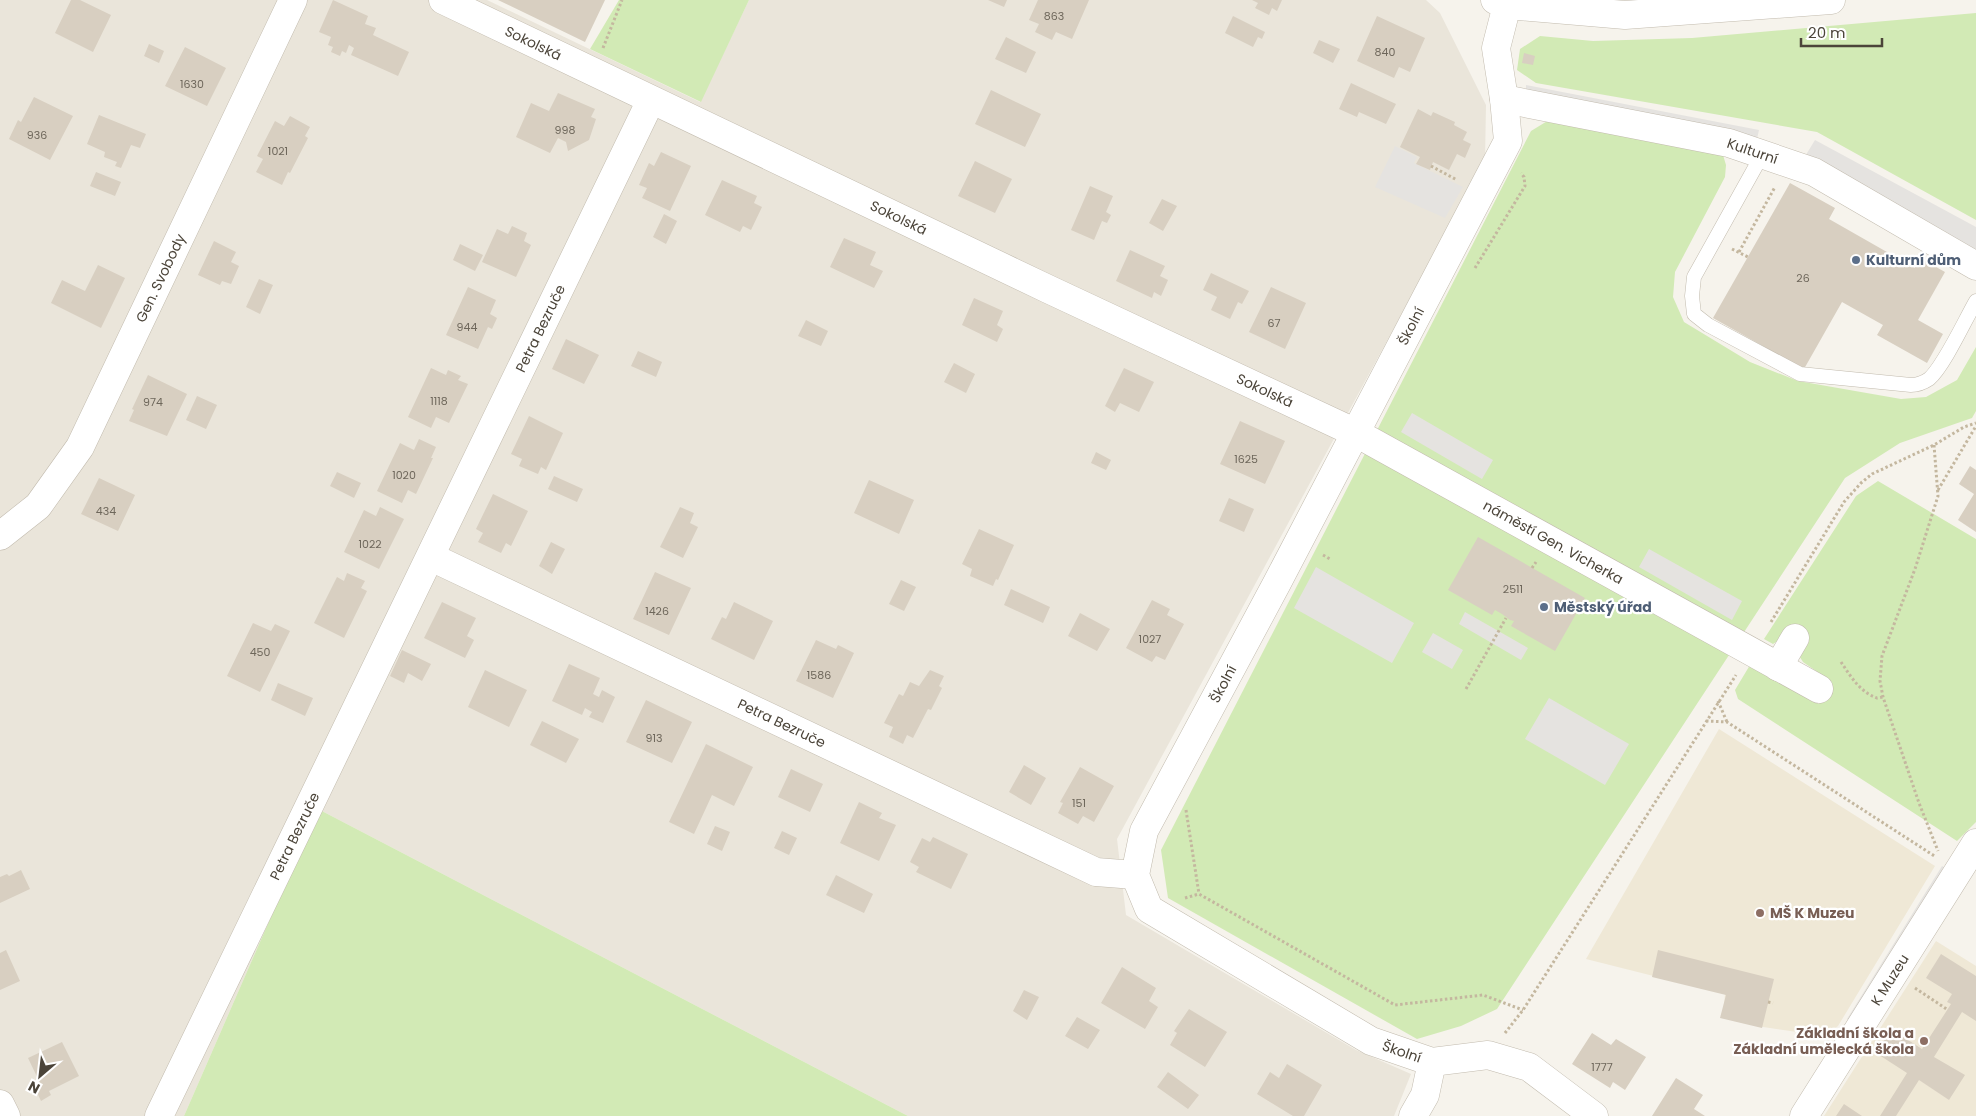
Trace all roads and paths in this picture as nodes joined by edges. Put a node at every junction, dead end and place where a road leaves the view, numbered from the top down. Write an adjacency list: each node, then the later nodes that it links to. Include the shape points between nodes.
1 (293, 0): 18 (street, Gen. Svobody, via 80,447 38,506)
2 (442, 0): 7 (street, Sokolská)
3 (622, 0): 7 (path)
4 (1831, 0): 6 (street)
5 (1501, 3): 6 (street, via 1625,15); 8 (street, Školní, via 1496,48)
6 (1761, 3)
7 (592, 71): 9 (street, Sokolská)
8 (1504, 99): 10 (street, Kulturní, via 1729,144); 15 (street, Školní, via 1508,141)
9 (651, 100): 15 (street, Sokolská); 19 (street, Petra Bezruče)
10 (1757, 164): 11 (path, via 1776,185 1738,252); 12 (street, Kulturní, via 1814,172); 13 (lane, via 1694,277 1694,314 1708,325 1800,374 1911,385 1930,378 1939,368)
11 (1748, 257)
12 (1976, 266)
13 (1976, 302)
14 (1976, 424): 16 (path, via 1964,427); 17 (path)
15 (1356, 432): 22 (street, náměstí Gen. Vicherka); 32 (street, Školní, via 1144,831)
16 (1934, 445): 17 (path); 22 (path, via 1872,474 1844,502)
17 (1938, 490): 27 (path, via 1882,656)
18 (0, 536)
19 (431, 558): 32 (street, Petra Bezruče, via 1096,872); 43 (street, Petra Bezruče)
20 (1506, 618): 25 (path)
21 (1795, 638): 24 (street)
22 (1752, 652): 24 (street, náměstí Gen. Vicherka); 28 (path)
23 (1841, 662): 27 (path, via 1853,681 1877,698)
24 (1778, 666): 26 (street, náměstí Gen. Vicherka)
25 (1466, 689)
26 (1818, 689)
27 (1882, 697): 30 (path, via 1942,860)
28 (1718, 701): 29 (path); 30 (path)
29 (1706, 721): 30 (path); 37 (path)
30 (1727, 722)
31 (1976, 843): 34 (street, K Muzeu)
32 (1135, 875): 33 (street)
33 (1149, 909): 37 (path, via 1199,894 1395,1005 1483,995); 40 (street, Školní, via 1371,1041)
34 (1894, 974): 38 (path); 46 (street, K Muzeu)
35 (1768, 1002): 36 (path)
36 (1773, 1003)
37 (1523, 1010): 39 (path)
38 (1948, 1010)
39 (1488, 1056): 40 (street, Školní); 45 (street, Školní, via 1530,1067)
40 (1432, 1062): 44 (street, via 1425,1095)
41 (0, 1104): 42 (street)
42 (6, 1116)
43 (159, 1116)
44 (1414, 1116)
45 (1594, 1116)
46 (1804, 1116)

